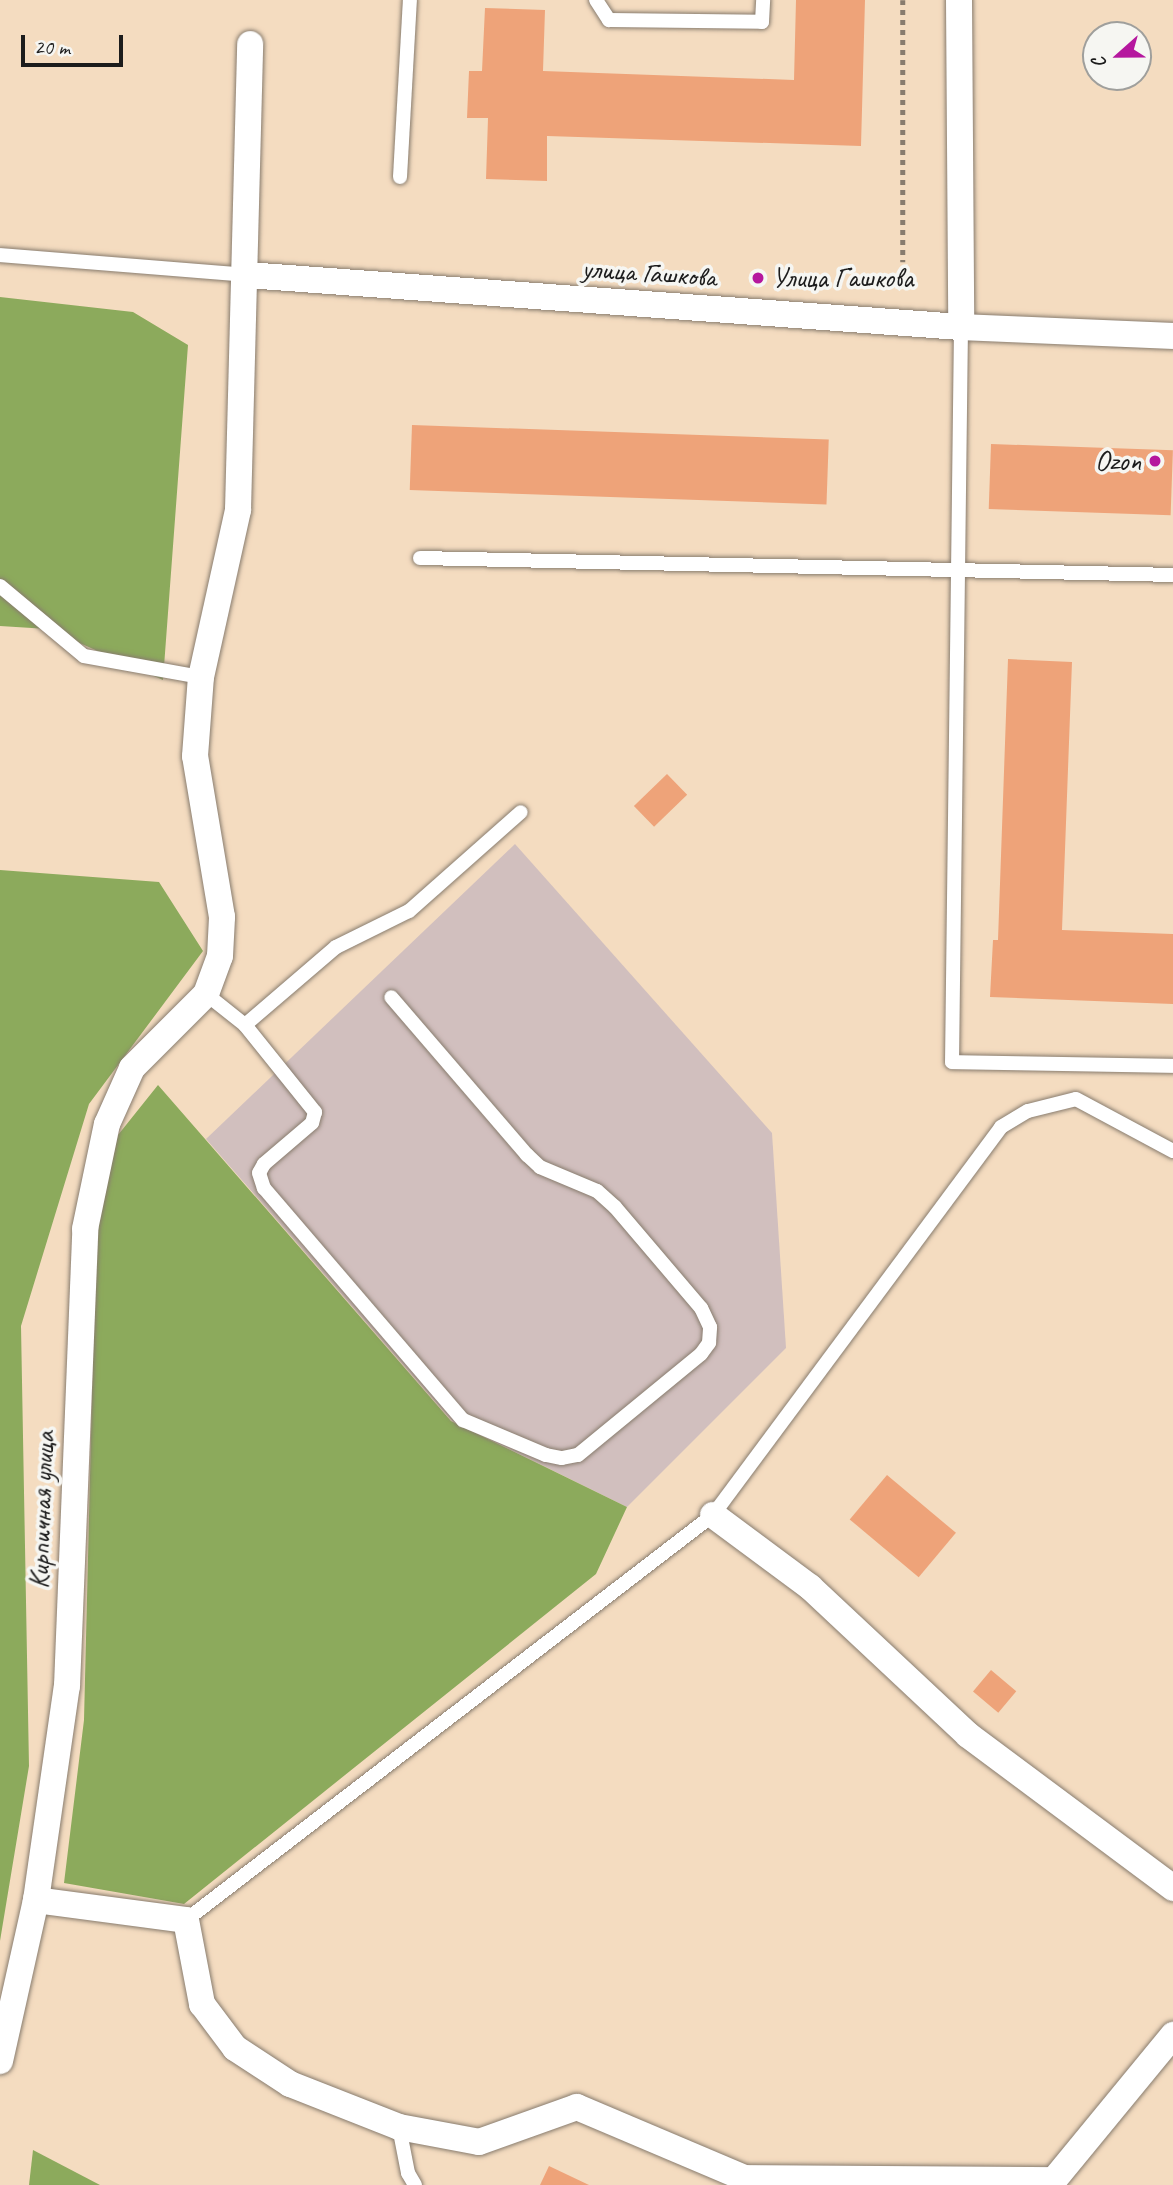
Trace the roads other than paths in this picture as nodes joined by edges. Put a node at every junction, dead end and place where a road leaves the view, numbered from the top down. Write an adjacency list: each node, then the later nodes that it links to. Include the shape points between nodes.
1 (410, 0): 6 (lane)
2 (596, 0): 3 (lane, via 609,20 762,22)
3 (763, 0)
4 (959, 0): 9 (street)
5 (250, 44): 8 (street)
6 (400, 177)
7 (0, 255): 8 (lane)
8 (247, 275): 9 (street, улица Гашкова); 15 (street, via 238,510)
9 (961, 327): 10 (street, улица Гашкова); 12 (lane)
10 (1173, 336)
11 (419, 558): 12 (lane)
12 (958, 570): 13 (lane); 20 (lane, via 952,1062)
13 (1173, 575)
14 (0, 586): 15 (lane, via 84,656)
15 (201, 677): 17 (street, via 195,756 222,917 220,956)
16 (521, 812): 19 (lane, via 409,911 336,947)
17 (206, 994): 19 (lane); 24 (street, Кирпичная улица, via 132,1068 107,1124 85,1229 67,1686)
18 (391, 997): 19 (lane, via 527,1155 540,1167 597,1191 614,1207 701,1308 710,1326 709,1343 701,1354 579,1455 546,1455 463,1420 264,1188 260,1172 264,1164 312,1123 315,1112)
19 (245, 1025)
20 (1173, 1066)
21 (1173, 1151): 22 (lane, via 1076,1099 1028,1111 1002,1127)
22 (713, 1515): 23 (street, via 810,1587 968,1735); 25 (lane)
23 (1173, 1888)
24 (36, 1900): 25 (street); 27 (street, Кирпичная улица)
25 (186, 1920): 28 (street, via 202,2004 234,2048 290,2084)
26 (1173, 2035): 28 (street, via 1054,2180 744,2178 576,2107 479,2142)
27 (0, 2061)
28 (399, 2127): 29 (lane, via 408,2173)
29 (415, 2185)

